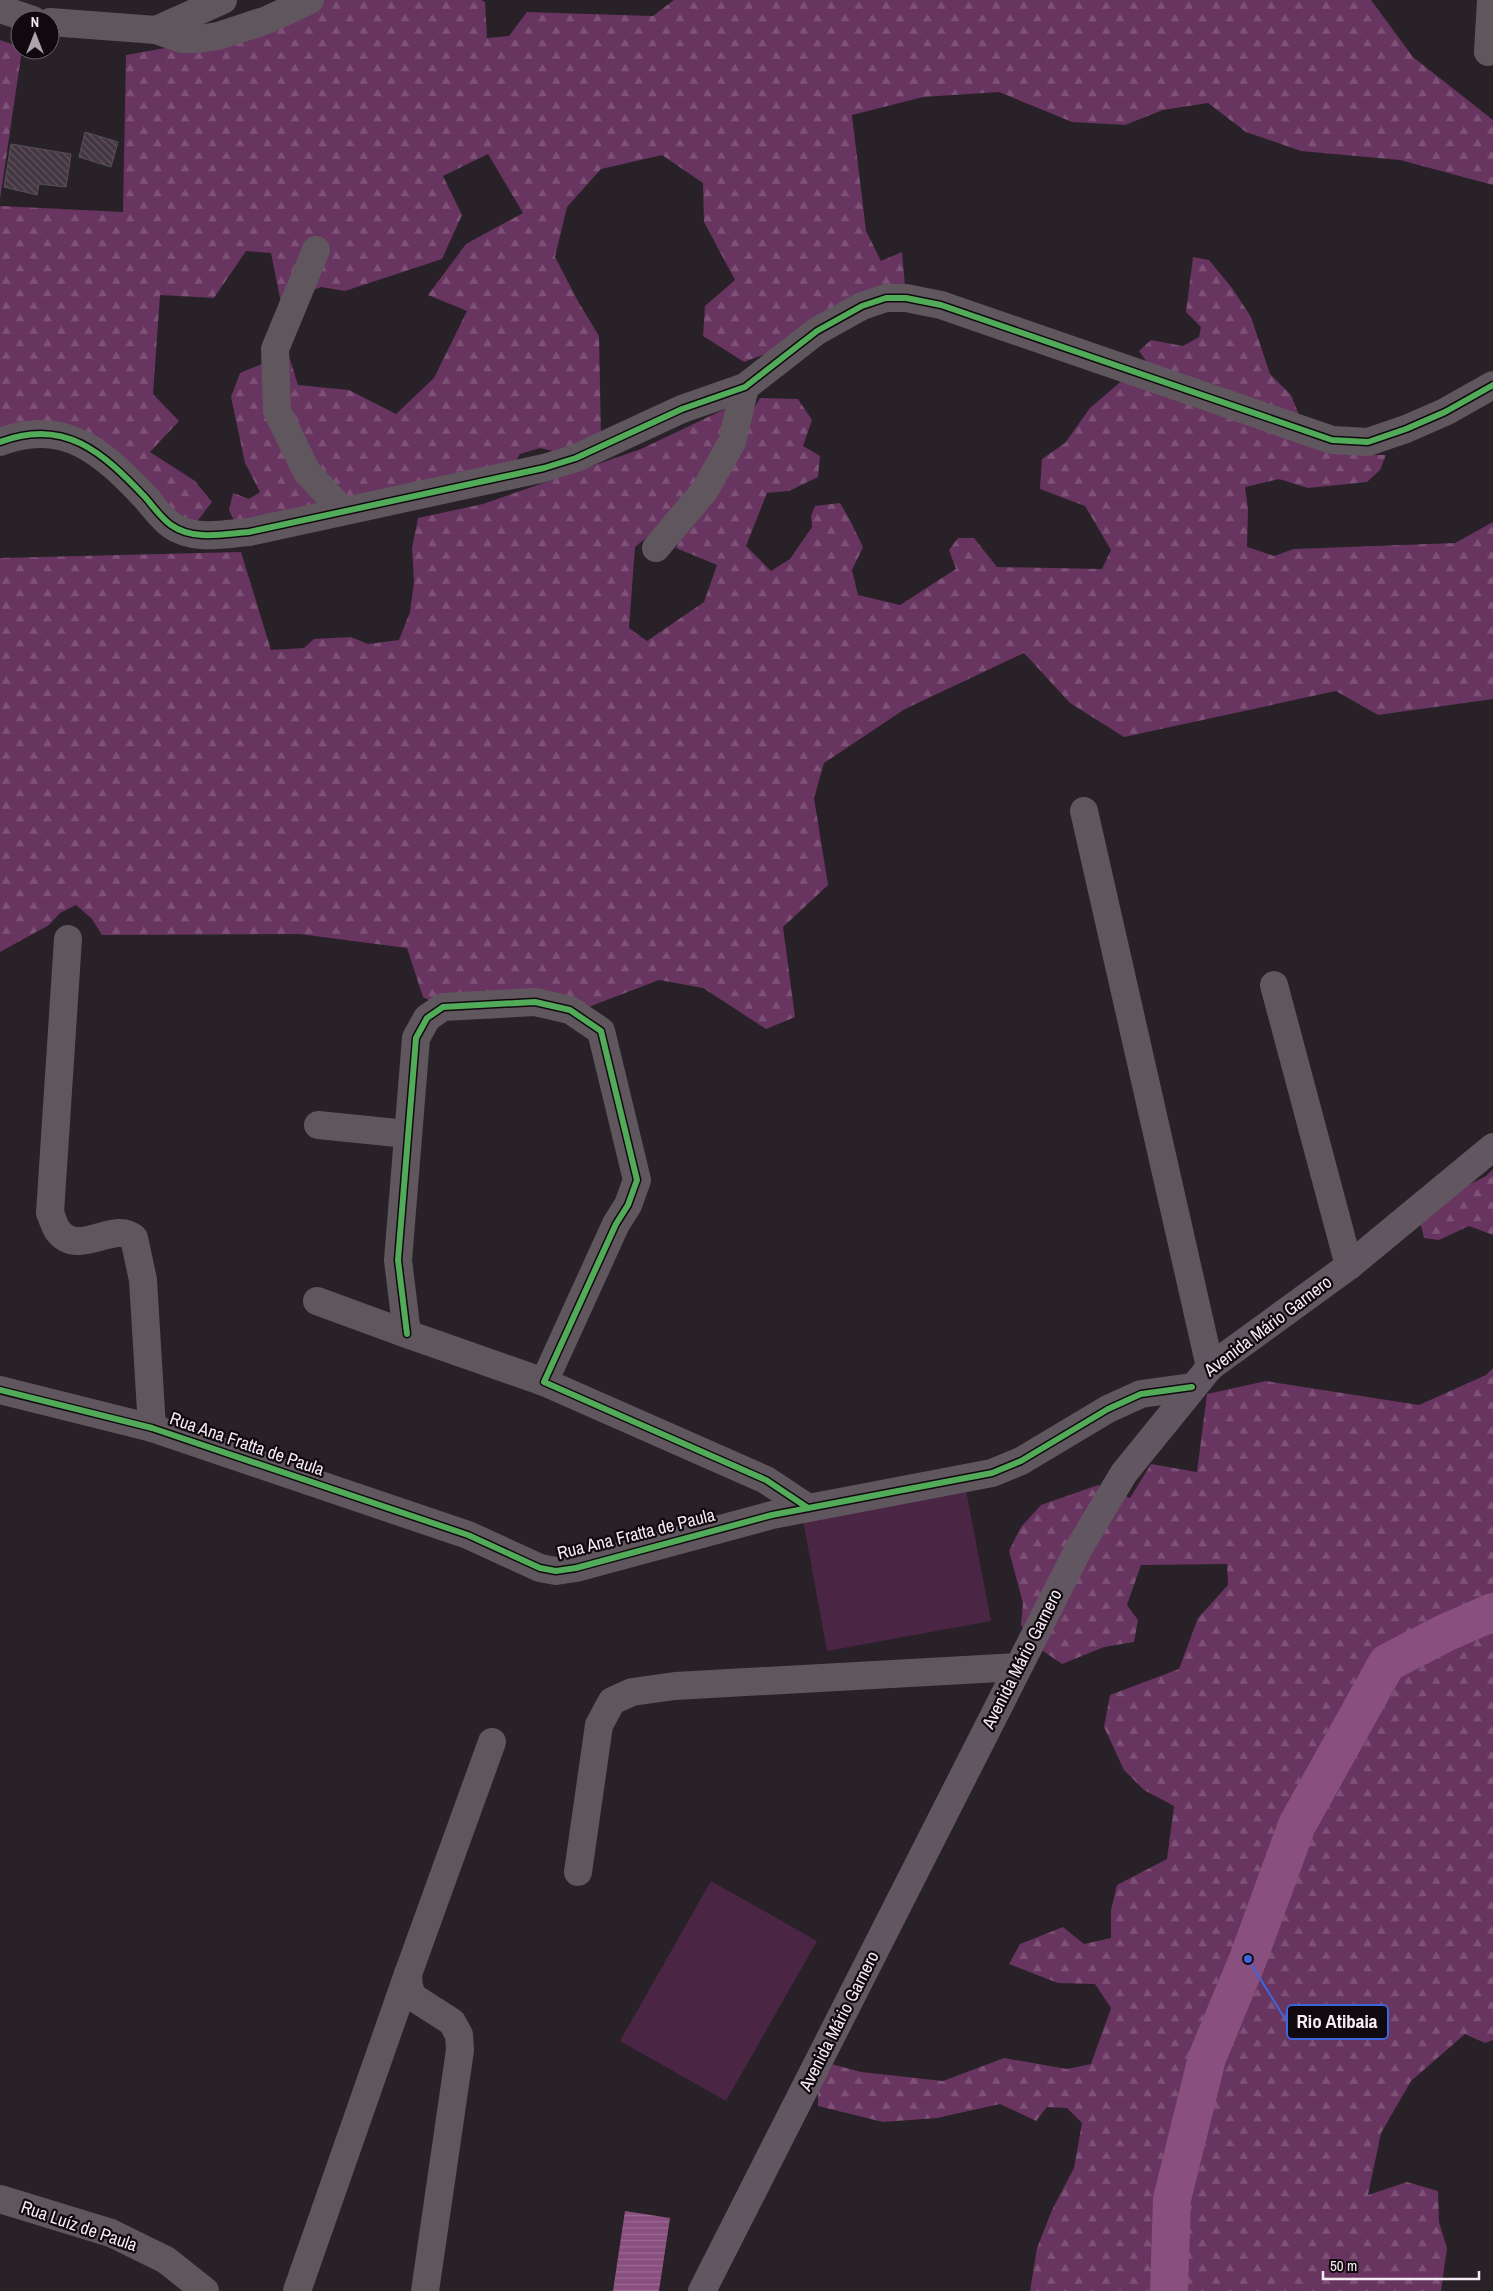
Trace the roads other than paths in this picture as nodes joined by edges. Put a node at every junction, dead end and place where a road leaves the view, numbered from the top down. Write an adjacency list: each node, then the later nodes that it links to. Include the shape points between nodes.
1 (223, 0): 5 (street)
2 (310, 0): 5 (street, via 266,20 218,36 182,39)
3 (1491, 0): 6 (street)
4 (60, 23): 5 (street)
5 (156, 30)
6 (1488, 52)
7 (316, 250): 11 (street, via 275,349 277,411 307,472)
8 (1493, 385): 9 (street, via 1445,412 1368,442 1332,440 941,306 906,298 886,298 862,306 817,331)
9 (745, 387): 11 (street, via 682,409 576,458 544,468); 12 (street, via 732,442 705,490)
10 (0, 442): 11 (street, via 18,436 49,434 67,436 84,443 115,465 171,525 190,533 213,536 249,532)
11 (344, 511)
12 (656, 548)
13 (1084, 811): 22 (street)
14 (68, 939): 25 (street, via 50,1213 57,1230 66,1239 80,1242 122,1233 134,1238 143,1280)
15 (1274, 985): 19 (street)
16 (318, 1125): 17 (street)
17 (407, 1134): 21 (street, via 398,1260); 23 (street, via 416,1038 426,1018 443,1007 535,1002 570,1010 601,1031 637,1180)
18 (1493, 1147): 19 (main road, Avenida Mário Garnero)
19 (1348, 1266): 22 (main road, Avenida Mário Garnero)
20 (317, 1301): 21 (street)
21 (407, 1334): 23 (street)
22 (1201, 1377): 27 (street, Rua Ana Fratta de Paula, via 1141,1394 1108,1409 1021,1461 992,1473); 29 (main road, Avenida Mário Garnero, via 1124,1473 1079,1548)
23 (544, 1382): 26 (street)
24 (0, 1390): 25 (street, Rua Ana Fratta de Paula)
25 (152, 1428): 28 (street, Rua Ana Fratta de Paula, via 468,1535 540,1568 556,1571)
26 (740, 1468): 27 (street, via 766,1480); 28 (street, via 751,1490)
27 (808, 1508): 28 (street, Rua Ana Fratta de Paula)
28 (772, 1515)
29 (1018, 1667): 31 (street, via 684,1685 632,1692 612,1701 599,1725); 37 (main road, Avenida Mário Garnero)
30 (492, 1742): 32 (street)
31 (578, 1872)
32 (408, 1974): 35 (street); 36 (street, via 413,1997 452,2022 459,2035)
33 (0, 2199): 34 (street, Rua Luíz de Paula, via 111,2233 166,2260)
34 (205, 2291)
35 (297, 2291)
36 (425, 2291)
37 (702, 2291)

